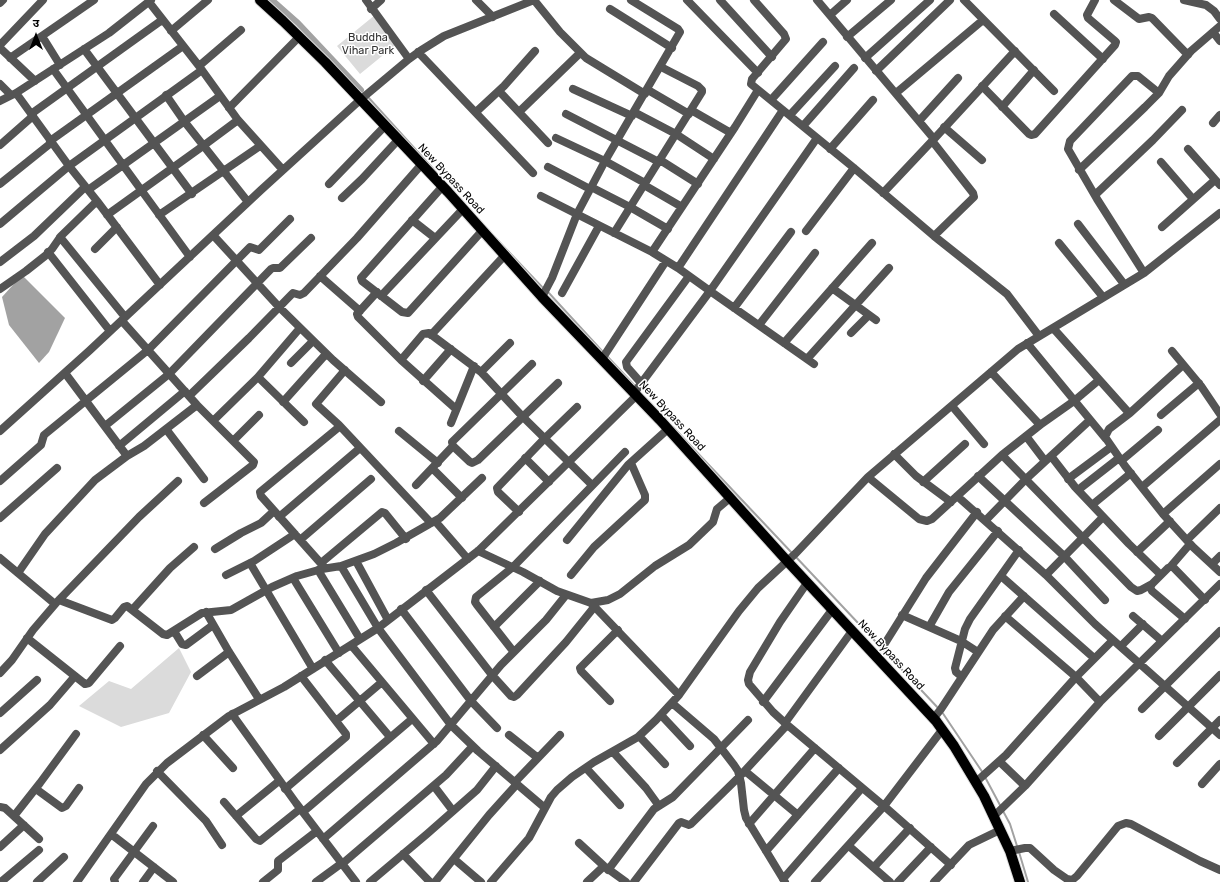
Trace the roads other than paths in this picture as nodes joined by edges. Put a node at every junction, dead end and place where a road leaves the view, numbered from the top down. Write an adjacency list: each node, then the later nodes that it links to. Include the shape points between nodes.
1 (3, 0): 25 (street)
2 (43, 0): 44 (street)
3 (94, 0): 39 (street)
4 (208, 0): 37 (street)
5 (260, 0): 40 (main road, New Bypass Road)
6 (366, 0): 27 (street)
7 (381, 0): 27 (street)
8 (476, 0): 31 (street)
9 (514, 0): 26 (street)
10 (534, 0): 26 (street); 52 (street)
11 (631, 0): 47 (street, via 679,30)
12 (687, 0): 67 (street)
13 (720, 0): 54 (street)
14 (754, 0): 54 (street, via 786,36 785,42)
15 (817, 0): 30 (street)
16 (847, 0): 30 (street)
17 (890, 0): 41 (street)
18 (930, 0): 57 (street)
19 (950, 0): 66 (street)
20 (964, 0): 34 (street)
21 (1095, 0): 58 (street, via 1088,18 1116,42)
22 (1114, 0): 53 (street, via 1139,19 1152,18)
23 (1184, 0): 32 (street, via 1206,5)
24 (150, 1): 33 (street); 48 (street)
25 (0, 3)
26 (520, 6): 31 (street)
27 (371, 9): 56 (street)
28 (610, 9): 47 (street)
29 (1054, 14): 58 (street)
30 (830, 16): 41 (street)
31 (493, 17): 51 (street, via 444,36)
32 (1220, 19)
33 (162, 20): 37 (street); 62 (street)
34 (983, 20): 50 (street); 79 (street)
35 (1220, 26): 38 (street)
36 (241, 30): 63 (street)
37 (171, 31): 45 (street)
38 (1214, 32): 42 (street); 53 (street)
39 (42, 36): 55 (street); 60 (street)
40 (299, 36): 85 (main road, New Bypass Road); 89 (street)
41 (847, 37): 57 (street)
42 (1220, 41)
43 (823, 42): 86 (street)
44 (0, 45)
45 (183, 46): 63 (street); 78 (street)
46 (0, 48): 55 (street)
47 (672, 48): 61 (street)
48 (84, 49): 60 (street); 62 (street)
49 (535, 51): 75 (street)
50 (1014, 51): 65 (street); 71 (street)
51 (418, 52): 56 (street); 92 (street)
52 (580, 53): 77 (street); 93 (street)
53 (1188, 55): 80 (street, via 1169,76)
54 (772, 57): 67 (street)
55 (10, 58): 69 (street)
56 (409, 58): 85 (street)
57 (865, 58): 66 (street)
58 (1103, 59): 88 (street, via 1034,135 1029,134)
59 (836, 66): 99 (street)
60 (56, 67): 69 (street); 73 (street)
61 (661, 67): 77 (street); 94 (street, via 702,90)
62 (97, 68): 73 (street); 78 (street)
63 (201, 68): 82 (street); 83 (street)
64 (854, 68): 107 (street)
65 (1034, 70): 76 (street); 88 (street)
66 (876, 71): 79 (street)
67 (758, 73): 74 (street, via 751,84)
68 (958, 78): 103 (street)
69 (34, 81): 81 (street)
70 (0, 84): 81 (street)
71 (982, 86): 88 (street); 108 (street)
72 (573, 88): 96 (street)
73 (67, 89): 97 (street); 98 (street)
74 (758, 90): 86 (street); 109 (street)
75 (499, 91): 92 (street); 93 (street)
76 (1054, 91)
77 (646, 92): 94 (street); 96 (street)
78 (116, 93): 98 (street); 101 (street)
79 (896, 93): 103 (street)
80 (1159, 93): 137 (street); 137 (street, via 1138,76 1132,76 1069,144 1069,154)
81 (14, 94): 84 (street); 97 (street)
82 (166, 95): 101 (street); 104 (street)
83 (220, 96): 89 (street); 104 (street)
84 (0, 100)
85 (360, 100): 106 (main road, New Bypass Road); 136 (street)
86 (771, 100): 90 (street)
87 (873, 100): 123 (street)
88 (1002, 107)
89 (228, 108): 102 (street)
90 (783, 110): 99 (street); 192 (street)
91 (1182, 110): 151 (street)
92 (476, 112): 139 (street)
93 (519, 112): 119 (street)
94 (690, 112): 109 (street); 110 (street)
95 (566, 114): 115 (street)
96 (633, 114): 110 (street); 115 (street)
97 (32, 115): 117 (street); 120 (street)
98 (85, 115): 113 (street); 117 (street)
99 (790, 115): 107 (street)
100 (1220, 115): 105 (street)
101 (135, 118): 113 (street); 118 (street)
102 (238, 120): 121 (street); 122 (street)
103 (919, 121): 116 (street)
104 (184, 122): 118 (street); 121 (street)
105 (1213, 123)
106 (385, 126): 114 (main road, New Bypass Road); 142 (street)
107 (803, 126): 112 (street)
108 (944, 128): 116 (street); 126 (street)
109 (731, 133): 125 (street)
110 (676, 134): 125 (street); 128 (street)
111 (556, 138): 127 (street)
112 (817, 138): 123 (street); 203 (street)
113 (104, 140): 131 (street); 132 (street)
114 (398, 140): 130 (main road, New Bypass Road); 153 (street)
115 (618, 140): 127 (street); 128 (street)
116 (934, 140): 149 (street); 177 (street, via 974,195)
117 (51, 142): 131 (street); 141 (street)
118 (155, 143): 132 (street); 134 (street)
119 (548, 143)
120 (0, 144)
121 (203, 146): 134 (street); 138 (street)
122 (260, 146): 136 (street); 138 (street)
123 (830, 149): 135 (street)
124 (1188, 150): 140 (street)
125 (714, 159): 144 (street)
126 (982, 160)
127 (605, 161): 143 (street); 147 (street)
128 (660, 161): 143 (street); 144 (street)
129 (1161, 162): 154 (street)
130 (422, 165): 145 (main road, New Bypass Road); 195 (street)
131 (69, 166): 146 (street); 166 (street)
132 (123, 166): 146 (street); 148 (street)
133 (548, 167): 147 (street)
134 (173, 168): 148 (street); 150 (street)
135 (854, 168): 149 (street); 173 (street)
136 (284, 170): 156 (street)
137 (1079, 170): 151 (street)
138 (223, 171): 150 (street); 156 (street)
139 (533, 173)
140 (1218, 182): 154 (street)
141 (0, 184)
142 (329, 184)
143 (645, 184): 157 (street); 158 (street)
144 (698, 184): 158 (street)
145 (442, 187): 159 (main road, New Bypass Road); 165 (street)
146 (86, 188): 155 (street); 190 (street, via 34,236)
147 (590, 188): 157 (street); 161 (street)
148 (142, 190): 162 (street); 163 (street)
149 (883, 193): 177 (street)
150 (192, 194): 163 (street)
151 (1094, 195): 194 (street)
152 (541, 196): 161 (street)
153 (342, 198)
154 (1193, 199): 170 (street)
155 (97, 201): 162 (street); 178 (street)
156 (248, 202): 176 (street)
157 (630, 207): 171 (street); 175 (street)
158 (682, 207): 171 (street)
159 (462, 209): 172 (main road, New Bypass Road); 180 (street)
160 (1220, 213): 194 (street)
161 (577, 214): 168 (street); 202 (street)
162 (107, 215): 169 (street)
163 (159, 215): 188 (street)
164 (290, 218): 191 (street, via 258,250 250,247)
165 (412, 220): 180 (street); 205 (street, via 361,278)
166 (0, 224)
167 (1078, 224): 197 (street)
168 (599, 226): 175 (street); 204 (street)
169 (117, 227): 183 (street); 198 (street)
170 (1162, 227)
171 (668, 229): 185 (street)
172 (482, 231): 187 (main road, New Bypass Road); 205 (street, via 408,313 402,312)
173 (806, 231)
174 (791, 232): 209 (street)
175 (614, 233): 185 (street)
176 (213, 235): 188 (street); 191 (street)
177 (934, 236): 220 (street, via 1007,294)
178 (60, 237): 184 (street); 212 (street)
179 (311, 238): 199 (street, via 282,267 273,268)
180 (435, 238): 205 (street)
181 (872, 243): 200 (street)
182 (1059, 243): 206 (street)
183 (95, 249)
184 (48, 252): 201 (street); 217 (street)
185 (652, 252): 189 (street)
186 (814, 253): 214 (street)
187 (505, 255): 202 (main road, New Bypass Road); 219 (street)
188 (190, 257): 198 (street)
189 (666, 261): 192 (street); 229 (street)
190 (0, 262)
191 (237, 262): 199 (street); 226 (street)
192 (678, 268): 196 (street)
193 (889, 268): 207 (street)
194 (1144, 273): 197 (street)
195 (320, 276): 208 (street, via 302,294 293,293); 210 (street)
196 (689, 276): 203 (street); 245 (street, via 626,362)
197 (1124, 284): 206 (street)
198 (160, 285): 212 (street)
199 (257, 285): 208 (street); 239 (street)
200 (832, 288): 207 (street); 223 (street)
201 (0, 289)
202 (545, 291): 229 (main road, New Bypass Road)
203 (710, 292): 209 (street); 245 (street)
204 (562, 293)
205 (379, 294): 210 (street)
206 (1103, 298): 216 (street)
207 (855, 305): 211 (street); 223 (street, via 810,361)
208 (279, 307): 215 (street); 246 (street)
209 (734, 308): 214 (street)
210 (360, 311): 230 (street, via 358,317)
211 (869, 315): 213 (street); 218 (street)
212 (123, 319): 217 (street); 226 (street)
213 (876, 320)
214 (759, 325): 223 (street)
215 (300, 328): 221 (street); 240 (street)
216 (1053, 328): 220 (street); 241 (street)
217 (110, 331): 238 (street)
218 (851, 333)
219 (431, 335): 225 (street); 230 (street, via 427,332 423,334)
220 (1039, 336): 224 (street)
221 (313, 341): 228 (street); 231 (street)
222 (510, 343): 236 (street)
223 (784, 343)
224 (1027, 343): 237 (street); 248 (street)
225 (451, 349): 234 (street); 242 (street)
226 (148, 350): 239 (street); 249 (street)
227 (1172, 351): 233 (street)
228 (326, 354): 235 (street); 250 (street)
229 (605, 356): 245 (main road, New Bypass Road)
230 (401, 360): 242 (street)
231 (291, 363)
232 (532, 364): 247 (street)
233 (1183, 365): 244 (street); 256 (street)
234 (474, 366): 236 (street); 255 (street)
235 (344, 370): 251 (street); 266 (street, via 316,404)
236 (481, 372): 247 (street)
237 (991, 372): 253 (street); 267 (street)
238 (65, 373): 249 (street); 272 (street)
239 (168, 374): 246 (street); 268 (street)
240 (258, 376): 250 (street); 261 (street)
241 (1099, 380): 248 (street); 256 (street)
242 (423, 381): 255 (street)
243 (558, 383): 260 (street)
244 (1199, 383): 257 (street); 259 (street)
245 (638, 390): 270 (main road, New Bypass Road); 290 (street)
246 (187, 393): 252 (street); 280 (street)
247 (502, 393): 260 (street); 281 (street, via 453,440)
248 (1074, 401): 262 (street); 267 (street)
249 (85, 402): 268 (street); 303 (street, via 44,436 41,445)
250 (283, 402): 264 (street)
251 (381, 402)
252 (197, 405): 261 (street); 269 (street)
253 (952, 406): 279 (street); 284 (street)
254 (577, 407): 275 (street)
255 (456, 409): 265 (street)
256 (1129, 414): 277 (street, via 1109,429 1105,435)
257 (1220, 414)
258 (259, 415): 276 (street)
259 (1161, 415)
260 (522, 416): 275 (street); 281 (street, via 474,462 470,462)
261 (214, 420): 276 (street)
262 (1090, 420): 277 (street); 288 (street)
263 (1220, 420): 309 (street)
264 (304, 422)
265 (451, 424)
266 (339, 425): 282 (street); 321 (street, via 260,492)
267 (1040, 425): 274 (street)
268 (105, 426): 280 (street)
269 (166, 429): 286 (street); 299 (street)
270 (668, 430): 291 (street); 313 (main road, New Bypass Road)
271 (1158, 430): 289 (street)
272 (0, 431)
273 (399, 431): 293 (street)
274 (1026, 436): 285 (street); 288 (street)
275 (545, 438): 287 (street); 290 (street)
276 (234, 440): 316 (street, via 254,464)
277 (1108, 443): 289 (street); 302 (street)
278 (965, 444): 306 (street)
279 (984, 444)
280 (119, 446): 286 (street)
281 (453, 446): 293 (street)
282 (360, 448): 321 (street); 327 (street)
283 (626, 452): 308 (street)
284 (894, 454): 297 (street); 306 (street)
285 (1002, 455): 296 (street); 301 (street)
286 (127, 456): 352 (street, via 104,472 81,494 45,534)
287 (525, 458): 305 (street); 319 (street, via 497,490)
288 (1048, 458): 301 (street); 302 (street)
289 (1120, 460): 295 (street); 310 (street)
290 (569, 462): 305 (street); 308 (street)
291 (631, 463): 332 (street); 354 (street, via 645,500 594,547)
292 (1220, 464): 322 (street)
293 (435, 465): 307 (street); 312 (street)
294 (56, 468): 324 (street)
295 (1131, 473): 309 (street); 317 (street)
296 (978, 476): 311 (street); 314 (street)
297 (868, 477): 315 (street, via 924,521 932,519); 342 (street)
298 (482, 478): 312 (street)
299 (204, 479)
300 (371, 479): 329 (street)
301 (1026, 479): 314 (street); 330 (street)
302 (1068, 479): 310 (street)
303 (0, 481)
304 (178, 481): 369 (street)
305 (549, 482): 319 (street)
306 (923, 482): 315 (street)
307 (416, 485)
308 (592, 485): 350 (street)
309 (1142, 487): 322 (street)
310 (1078, 490): 317 (street)
311 (957, 496): 315 (street); 320 (street)
312 (462, 498): 327 (street)
313 (730, 498): 342 (main road, New Bypass Road); 370 (street, via 717,509 713,522 689,545 655,566 620,594)
314 (1004, 501): 325 (street); 339 (street)
315 (951, 502)
316 (204, 503)
317 (1092, 505): 323 (street)
318 (1220, 508): 333 (street)
319 (519, 512): 337 (street)
320 (977, 512): 325 (street); 375 (street)
321 (277, 514): 329 (street); 335 (street)
322 (1163, 514): 326 (street)
323 (1103, 517): 330 (street); 338 (street)
324 (0, 518)
325 (986, 520): 328 (street)
326 (1170, 521): 333 (street); 338 (street)
327 (433, 522): 331 (street); 343 (street)
328 (998, 531): 336 (street); 383 (street, via 949,592)
329 (297, 537): 345 (street); 349 (street)
330 (1083, 537): 339 (street); 361 (street, via 1134,589 1141,590)
331 (406, 539): 344 (street); 349 (street, via 382,512)
332 (567, 540)
333 (1188, 542): 346 (street); 348 (street)
334 (194, 547): 371 (street, via 170,568)
335 (215, 549)
336 (1019, 550): 355 (street); 357 (street)
337 (478, 551): 343 (street); 350 (street)
338 (1137, 552): 356 (street)
339 (1064, 556): 355 (street); 367 (street)
340 (1220, 556): 346 (street)
341 (0, 558): 352 (street)
342 (792, 558): 360 (main road, New Bypass Road); 417 (street, via 764,581 748,599)
343 (468, 559): 364 (street)
344 (356, 561): 347 (street); 379 (street)
345 (250, 563): 353 (street); 363 (street)
346 (1212, 564): 351 (street)
347 (342, 566): 349 (street); 384 (street)
348 (1171, 566): 356 (street); 368 (street)
349 (321, 567): 358 (street); 390 (street)
350 (513, 567): 359 (street); 382 (street, via 475,600)
351 (1220, 572)
352 (18, 573): 369 (street)
353 (226, 575)
354 (571, 575)
355 (1046, 575): 391 (street)
356 (1161, 575): 361 (street)
357 (1001, 576): 366 (street); 392 (street, via 970,619)
358 (293, 578): 363 (street); 400 (street)
359 (540, 581): 365 (street); 382 (street)
360 (807, 583): 373 (main road, New Bypass Road); 422 (street, via 750,672 749,684)
361 (1152, 584): 378 (street, via 1152,591)
362 (1220, 584): 368 (street)
363 (266, 590): 374 (street, via 231,610); 405 (street)
364 (426, 590): 372 (street); 407 (street)
365 (566, 595): 370 (street); 398 (street, via 546,620)
366 (1024, 596): 376 (street); 402 (street)
367 (1105, 600)
368 (1205, 600): 378 (street)
369 (57, 602): 371 (street, via 112,620 125,606); 389 (street)
370 (593, 604): 385 (street); 407 (street, via 566,642 516,697 511,696)
371 (132, 609): 386 (street, via 163,634 167,635)
372 (401, 609): 379 (street); 420 (street)
373 (832, 610): 387 (main road, New Bypass Road); 422 (street)
374 (206, 612): 381 (street); 386 (street)
375 (902, 614): 383 (street); 395 (street)
376 (1005, 616): 401 (street); 413 (street)
377 (1133, 616): 380 (street)
378 (1185, 619): 393 (street)
379 (388, 620): 384 (street)
380 (1143, 624): 393 (street); 397 (street)
381 (214, 625): 386 (street, via 186,645 182,644); 399 (street)
382 (494, 627): 398 (street)
383 (929, 627): 392 (street)
384 (378, 628): 390 (street); 436 (street)
385 (618, 630): 417 (street); 421 (street, via 580,668)
386 (174, 631)
387 (852, 631): 429 (main road, New Bypass Road); 435 (street)
388 (1220, 631): 416 (street)
389 (27, 638): 406 (street); 409 (street)
390 (360, 639): 394 (street)
391 (1113, 640): 397 (street); 402 (street)
392 (961, 641): 401 (street); 412 (street, via 955,670)
393 (1162, 641): 404 (street)
394 (351, 645): 400 (street); 415 (street)
395 (884, 645)
396 (120, 646): 409 (street, via 89,683 85,684)
397 (1121, 646): 404 (street)
398 (513, 651): 407 (street)
399 (229, 652): 410 (street); 418 (street)
400 (339, 652): 403 (street)
401 (978, 652): 412 (street)
402 (1094, 658): 413 (street)
403 (326, 660): 405 (street); 419 (street)
404 (1140, 663): 416 (street); 423 (street)
405 (313, 669): 411 (street)
406 (0, 673)
407 (492, 675): 420 (street)
408 (1220, 675): 425 (street)
409 (75, 676): 453 (street, via 50,705)
410 (197, 676)
411 (301, 676): 418 (street); 434 (street)
412 (962, 677): 429 (street)
413 (1076, 678): 423 (street); 456 (street)
414 (37, 680): 427 (street)
415 (382, 682): 419 (street); 431 (street)
416 (1165, 685): 425 (street); 426 (street)
417 (679, 695): 424 (street)
418 (259, 699): 428 (street)
419 (360, 701): 434 (street); 447 (street)
420 (471, 701): 436 (street); 437 (street)
421 (610, 701)
422 (763, 702): 435 (street)
423 (1100, 702): 471 (street)
424 (672, 703): 430 (street); 451 (street, via 705,730)
425 (1187, 707): 438 (street); 446 (street)
426 (1142, 709)
427 (0, 713)
428 (232, 714): 441 (street); 467 (street)
429 (937, 714): 439 (main road, New Bypass Road)
430 (661, 715): 445 (street); 449 (street)
431 (412, 719): 447 (street); 448 (street)
432 (748, 720): 451 (street)
433 (1220, 720): 438 (street)
434 (336, 721): 475 (street, via 346,734 345,739)
435 (786, 724): 452 (street); 465 (street)
436 (451, 725): 448 (street); 450 (street)
437 (497, 728)
438 (1212, 728): 444 (street); 457 (street)
439 (942, 730): 466 (main road, New Bypass Road); 480 (street)
440 (76, 734): 474 (street)
441 (203, 735): 461 (street); 464 (street)
442 (509, 735): 455 (street)
443 (560, 735): 455 (street)
444 (1220, 735)
445 (639, 736): 454 (street); 458 (street)
446 (1158, 736)
447 (390, 738): 483 (street)
448 (434, 744): 497 (street)
449 (690, 746)
450 (472, 747): 460 (street); 470 (street)
451 (721, 748): 465 (street); 479 (street, via 673,797)
452 (814, 748): 463 (street); 476 (street)
453 (0, 750)
454 (613, 752): 462 (street); 479 (street)
455 (538, 758): 468 (street)
456 (1000, 762): 466 (street); 471 (street)
457 (1177, 763)
458 (665, 764)
459 (1220, 764): 469 (street)
460 (496, 766): 468 (street); 484 (street, via 477,790)
461 (233, 768)
462 (586, 768): 478 (street); 482 (street, via 557,790)
463 (839, 768): 473 (street); 486 (street)
464 (157, 771): 495 (street); 499 (street, via 206,821)
465 (743, 774): 476 (street); 489 (street, via 744,810); 533 (street, via 691,824 679,823)
466 (980, 779): 485 (main road, New Bypass Road)
467 (280, 781): 475 (street); 488 (street)
468 (516, 783): 482 (street); 509 (street)
469 (1202, 784)
470 (434, 786): 484 (street); 510 (street)
471 (1025, 786): 485 (street)
472 (79, 788): 474 (street, via 62,808)
473 (862, 788): 480 (street); 517 (street)
474 (36, 789): 487 (street)
475 (285, 789): 483 (street)
476 (774, 796): 486 (street); 489 (street)
477 (224, 802): 488 (street)
478 (620, 805)
479 (659, 806): 513 (street)
480 (884, 806): 492 (street); 500 (street)
481 (0, 807): 487 (street)
482 (546, 808): 516 (street, via 529,838)
483 (301, 810): 488 (street, via 260,841); 494 (street)
484 (453, 811): 507 (street)
485 (999, 811): 493 (main road, New Bypass Road)
486 (798, 815): 506 (street)
487 (14, 816): 490 (street)
488 (236, 816)
489 (750, 824): 506 (street)
490 (24, 825): 496 (street); 501 (street)
491 (153, 826): 505 (street)
492 (910, 828): 502 (street); 514 (street)
493 (1000, 830): 504 (main road, New Bypass Road); 511 (street, via 969,845)
494 (317, 831): 497 (street); 524 (street, via 278,861 278,870)
495 (111, 834): 505 (street); 520 (street)
496 (39, 839)
497 (323, 839): 510 (street)
498 (579, 843): 513 (street)
499 (222, 845)
500 (849, 846): 514 (street); 534 (street)
501 (0, 847)
502 (931, 847): 511 (street); 536 (street)
503 (39, 850): 518 (street)
504 (1010, 851): 515 (street, via 1030,848 1054,870 1072,880 1118,826 1126,823); 538 (main road, New Bypass Road)
505 (134, 852): 512 (street); 521 (street, via 114,879)
506 (766, 852): 517 (street)
507 (403, 854): 527 (street); 528 (street)
508 (64, 857): 519 (street)
509 (454, 859): 529 (street); 530 (street)
510 (342, 863): 525 (street); 526 (street)
511 (951, 865): 537 (street)
512 (154, 867): 522 (street); 523 (street)
513 (606, 868): 531 (street); 532 (street)
514 (874, 868): 535 (street)
515 (1220, 870)
516 (496, 880)
517 (784, 880)
518 (1, 882)
519 (37, 882)
520 (77, 882)
521 (115, 882)
522 (143, 882)
523 (173, 882)
524 (263, 882)
525 (316, 882)
526 (356, 882)
527 (370, 882)
528 (430, 882)
529 (435, 882)
530 (481, 882)
531 (588, 882)
532 (626, 882)
533 (634, 882)
534 (816, 882)
535 (890, 882)
536 (898, 882)
537 (934, 882)
538 (1020, 882)

